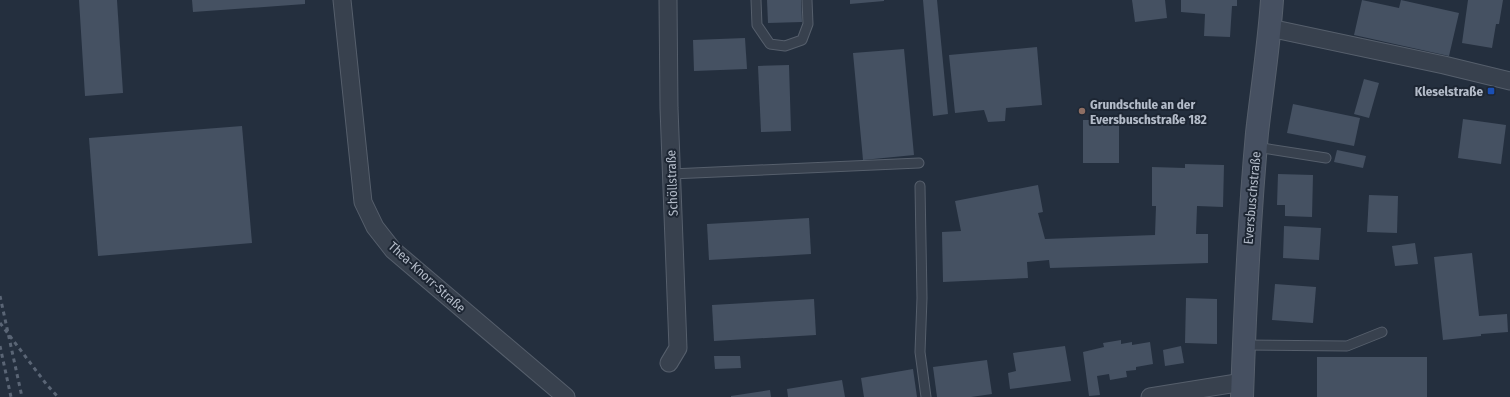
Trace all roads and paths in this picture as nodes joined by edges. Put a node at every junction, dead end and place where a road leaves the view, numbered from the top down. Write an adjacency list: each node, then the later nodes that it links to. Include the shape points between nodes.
1 (342, 0): 17 (street, Thea-Knorr-Straße, via 363,202 375,227 393,250)
2 (668, 0): 11 (street, Schöllstraße)
3 (756, 0): 4 (lane, via 756,25 770,44 785,46 802,40 808,24)
4 (807, 0)
5 (1272, 0): 6 (main road, Eversbuschstraße)
6 (1270, 28): 7 (street); 8 (main road, Eversbuschstraße)
7 (1510, 80)
8 (1256, 147): 9 (lane); 14 (main road, Eversbuschstraße)
9 (1326, 158)
10 (919, 163): 11 (lane)
11 (671, 174): 15 (street, Schöllstraße, via 678,348)
12 (920, 186): 18 (lane, via 920,352)
13 (1382, 332): 14 (lane, via 1347,346)
14 (1244, 345): 16 (main road, Eversbuschstraße)
15 (669, 363)
16 (1243, 390): 19 (street)
17 (566, 397)
18 (926, 397)
19 (1150, 397)

